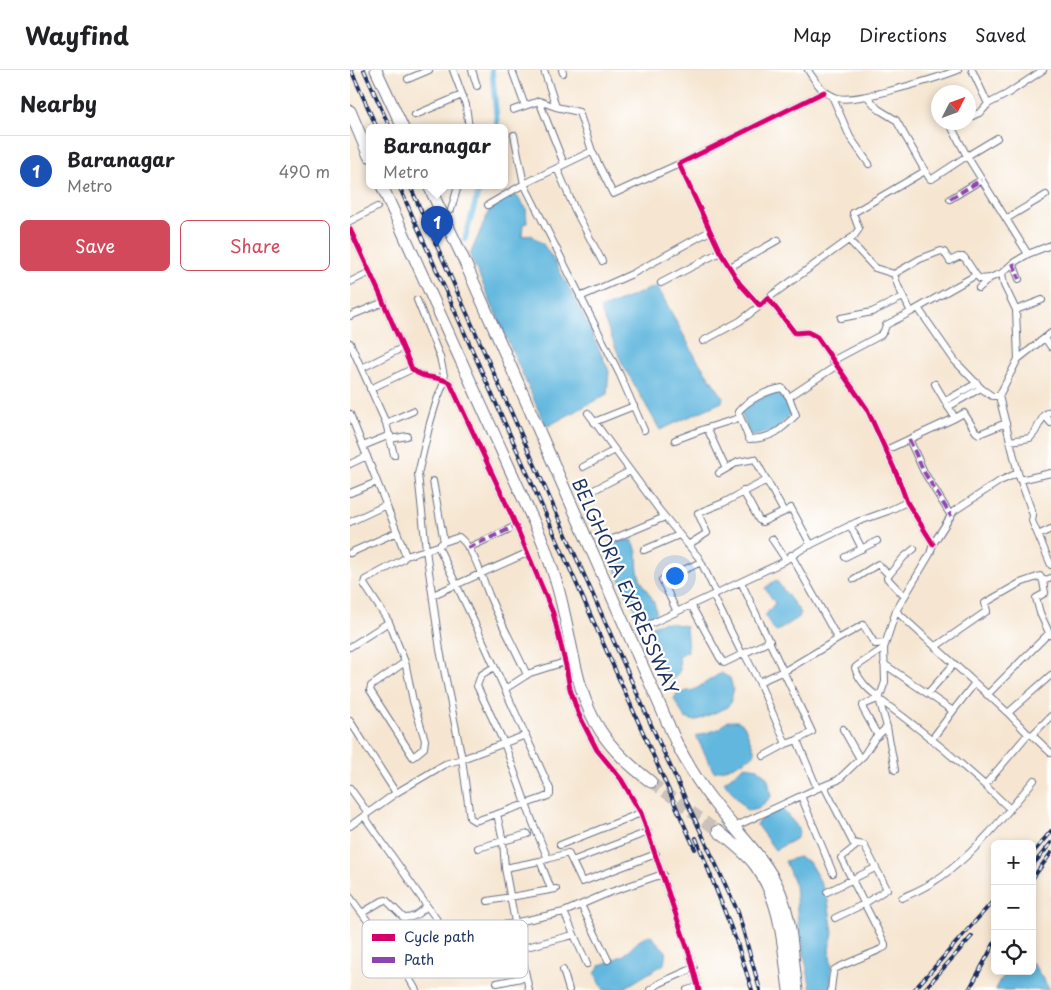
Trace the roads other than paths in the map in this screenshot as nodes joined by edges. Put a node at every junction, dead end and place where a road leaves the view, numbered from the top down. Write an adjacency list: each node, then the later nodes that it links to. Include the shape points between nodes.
1 (376, 70): 25 (highway)
2 (429, 70): 11 (street)
3 (453, 70): 14 (street)
4 (472, 70): 12 (street)
5 (512, 70): 19 (street)
6 (544, 70): 20 (street)
7 (808, 70): 13 (street)
8 (958, 70): 16 (street)
9 (972, 70): 18 (street)
10 (1043, 70): 18 (street)
11 (408, 79)
12 (477, 86)
13 (824, 92): 15 (street); 34 (street)
14 (462, 95): 24 (street); 26 (street)
15 (832, 96): 16 (street, via 844,99); 35 (street, via 850,137)
16 (867, 96): 37 (street, via 878,109 896,120)
17 (539, 102): 19 (street); 20 (street); 33 (street)
18 (988, 104): 23 (street)
19 (525, 106): 21 (street)
20 (556, 107): 31 (street, via 579,112)
21 (513, 110)
22 (350, 111): 30 (highway)
23 (976, 114)
24 (415, 115)
25 (400, 124)
26 (468, 124)
27 (953, 130): 32 (street)
28 (514, 135): 39 (street)
29 (998, 138): 32 (street)
30 (366, 147)
31 (592, 151): 33 (street); 34 (street, via 613,194)
32 (967, 156): 37 (street, via 932,180); 38 (street)
33 (564, 164): 36 (street)
34 (679, 164): 51 (street)
35 (868, 164)
36 (557, 168): 39 (street); 57 (street)
37 (925, 171): 53 (street, via 853,213 859,230)
38 (981, 180): 44 (street); 48 (street)
39 (524, 184): 45 (street); 70 (street)
40 (383, 189): 216 (highway, via 542,540 555,578 581,685 599,729)
41 (430, 189): 236 (highway, BELGHORIA EXPRESSWAY, via 676,742 698,780)
42 (457, 189): 47 (street)
43 (1046, 195): 48 (street)
44 (950, 199)
45 (488, 205)
46 (377, 207): 49 (street)
47 (451, 210)
48 (1006, 219): 56 (street)
49 (350, 221)
50 (350, 229): 60 (street)
51 (710, 232): 55 (street); 70 (street, via 632,274)
52 (778, 240): 59 (street)
53 (850, 240): 62 (street, via 875,268); 71 (street)
54 (1051, 245): 56 (street)
55 (720, 252): 59 (street); 67 (street)
56 (1028, 254): 58 (street)
57 (602, 261)
58 (1012, 264): 61 (street); 65 (street)
59 (730, 267): 75 (street)
60 (370, 272): 66 (street); 74 (street)
61 (1002, 273): 64 (street); 77 (street)
62 (894, 274): 63 (street, via 941,251 950,261 964,257); 69 (street)
63 (976, 275): 64 (street, via 980,279); 76 (street)
64 (990, 278): 68 (street)
65 (1019, 279)
66 (350, 282)
67 (661, 282)
68 (979, 288)
69 (903, 296): 78 (street); 80 (street, via 872,312)
70 (580, 297): 97 (street)
71 (768, 298): 75 (street); 87 (street, via 795,332 808,332 817,337)
72 (417, 300): 90 (street, via 440,357)
73 (1042, 300): 77 (street)
74 (384, 302): 79 (street); 85 (street)
75 (760, 306): 82 (street)
76 (918, 308): 78 (street); 92 (street, via 955,361)
77 (1016, 310): 86 (street)
78 (911, 312): 87 (street, via 886,325 881,334)
79 (350, 316)
80 (841, 318)
81 (1048, 336): 84 (street); 86 (street)
82 (703, 342)
83 (350, 343): 88 (street)
84 (1051, 347)
85 (402, 348): 88 (street); 89 (street)
86 (1018, 359): 94 (street)
87 (834, 364): 95 (street); 119 (street, via 867,409)
88 (362, 368): 93 (street)
89 (412, 369): 90 (street, via 420,376); 93 (street)
90 (443, 380): 142 (street, via 450,383); 157 (street, via 418,474)
91 (935, 384): 96 (street)
92 (979, 386): 94 (street, via 992,396); 96 (street)
93 (370, 389): 106 (street)
94 (999, 396): 107 (street)
95 (789, 397): 95 (street, via 782,388 772,390 742,407 738,412 750,439 778,432 796,415)
96 (946, 404): 103 (street)
97 (634, 406): 105 (street); 111 (street)
98 (413, 411): 106 (street)
99 (1051, 411): 102 (street)
100 (588, 413): 105 (street)
101 (350, 414): 110 (street)
102 (1044, 415): 108 (street); 116 (street, via 1030,438)
103 (955, 418): 107 (street, via 964,413 979,434); 114 (street)
104 (736, 419): 109 (street)
105 (594, 422): 118 (street)
106 (386, 423): 113 (street)
107 (1006, 423): 116 (street)
108 (1051, 423)
109 (707, 428): 115 (street); 124 (street)
110 (353, 429): 117 (street)
111 (644, 430)
112 (406, 436): 113 (street)
113 (390, 437): 117 (street); 120 (street)
114 (909, 439): 119 (street); 138 (street, via 924,472)
115 (675, 440)
116 (1010, 441): 128 (street)
117 (363, 446): 121 (street)
118 (615, 450): 123 (street); 125 (street)
119 (886, 450): 135 (street)
120 (394, 455)
121 (367, 456): 122 (street); 131 (street)
122 (350, 464)
123 (583, 467)
124 (726, 469): 126 (street); 130 (street, via 738,462 755,459)
125 (630, 471): 133 (street); 139 (street)
126 (719, 473)
127 (1051, 473): 128 (street)
128 (1019, 477): 138 (street, via 1000,481); 146 (street)
129 (433, 480): 150 (street)
130 (767, 480): 132 (street); 137 (street)
131 (377, 482): 134 (street); 136 (street)
132 (744, 491): 137 (street, via 762,522); 152 (street, via 698,513 707,533)
133 (590, 492)
134 (350, 493)
135 (907, 502): 141 (street); 151 (street)
136 (386, 505): 140 (street); 144 (street)
137 (784, 512): 153 (street, via 791,508)
138 (951, 516): 151 (street)
139 (665, 517): 145 (street); 147 (street)
140 (350, 522)
141 (850, 525): 153 (street); 156 (street)
142 (516, 526): 155 (street); 161 (street)
143 (1051, 529): 146 (street)
144 (397, 532): 160 (street); 162 (street)
145 (679, 535): 152 (street); 158 (street)
146 (1038, 535): 166 (street)
147 (613, 539)
148 (772, 539): 164 (street)
149 (877, 541): 156 (street)
150 (444, 542): 154 (street); 155 (street, via 459,537)
151 (933, 544): 176 (street)
152 (688, 545): 165 (street)
153 (811, 545): 164 (street)
154 (438, 546): 157 (street); 173 (street)
155 (468, 548): 167 (street)
156 (862, 549): 163 (street)
157 (424, 550): 162 (street); 175 (street)
158 (644, 550)
159 (914, 550): 168 (street)
160 (350, 553)
161 (527, 553): 167 (street); 190 (street, via 554,613)
162 (408, 556): 180 (street, via 364,582)
163 (845, 557)
164 (788, 558): 172 (street); 183 (street)
165 (701, 562): 174 (street); 179 (street, via 662,580)
166 (1051, 565)
167 (482, 574): 173 (street); 195 (street)
168 (889, 574): 170 (street, via 878,564); 176 (street, via 887,578)
169 (1051, 578): 171 (street)
170 (854, 579)
171 (1043, 581): 182 (street, via 1045,592 1036,598); 187 (street, via 1040,576 985,602 986,611)
172 (741, 582): 174 (street); 184 (street)
173 (457, 585): 175 (street); 193 (street)
174 (714, 594): 177 (street); 188 (street)
175 (433, 595): 220 (street)
176 (904, 596): 178 (street)
177 (691, 605): 179 (street); 188 (street, via 722,662)
178 (896, 611): 185 (street); 187 (street)
179 (677, 612): 181 (street)
180 (389, 622): 186 (street); 189 (street)
181 (640, 629)
182 (1050, 635): 201 (street)
183 (838, 639): 185 (street, via 863,625 875,644); 194 (street)
184 (770, 641): 188 (street); 194 (street)
185 (884, 646): 191 (street); 202 (street, via 855,668 871,692)
186 (350, 647)
187 (934, 647): 192 (street)
188 (743, 653): 197 (street)
189 (405, 662): 189 (street, via 425,740 424,748 413,757 370,690)
190 (565, 662): 195 (street); 221 (street, via 578,713)
191 (884, 664): 200 (street); 202 (street, via 885,682)
192 (954, 664): 198 (street); 200 (street)
193 (494, 667): 199 (street); 214 (street, via 481,675 478,686)
194 (783, 672): 197 (street); 213 (street, via 812,732)
195 (526, 675): 199 (street)
196 (1051, 675): 204 (street)
197 (759, 682): 215 (street)
198 (974, 684): 201 (street); 203 (street)
199 (505, 689): 210 (street)
200 (928, 693): 203 (street)
201 (988, 695): 204 (street)
202 (880, 698): 207 (street); 211 (street, via 863,705); 212 (street)
203 (953, 711): 212 (street)
204 (1008, 713): 209 (street)
205 (1051, 716): 209 (street)
206 (350, 721): 228 (street)
207 (887, 727): 211 (street); 222 (street)
208 (844, 730): 219 (street)
209 (1030, 734): 217 (street); 225 (street)
210 (526, 735): 214 (street); 230 (street, via 550,789 550,795)
211 (878, 736): 219 (street)
212 (932, 738): 225 (street)
213 (797, 740): 215 (street); 226 (street)
214 (504, 743): 220 (street); 230 (street)
215 (786, 744): 218 (street)
216 (614, 750): 221 (street); 224 (highway)
217 (1051, 753)
218 (764, 756)
219 (860, 759): 226 (street, via 838,780)
220 (459, 760): 228 (street, via 445,764); 233 (street, via 470,818 475,821)
221 (605, 760): 232 (street, via 621,779)
222 (894, 770)
223 (1034, 780): 231 (street)
224 (651, 782)
225 (985, 785): 231 (street)
226 (820, 787): 229 (street); 242 (street, via 853,844)
227 (350, 788): 234 (street)
228 (396, 793): 234 (street)
229 (801, 796): 236 (street); 250 (street)
230 (527, 804): 233 (street); 245 (street)
231 (1010, 809): 257 (street, via 995,828 950,870)
232 (641, 813): 238 (street); 241 (street)
233 (496, 814): 240 (street)
234 (366, 815): 235 (street); 261 (street)
235 (350, 826)
236 (734, 827): 254 (highway, BELGHORIA EXPRESSWAY, via 759,857)
237 (718, 831): 254 (highway, BELGHORIA EXPRESSWAY, via 754,864)
238 (648, 832): 244 (street); 247 (street)
239 (528, 834): 240 (street)
240 (503, 841): 243 (street); 248 (street)
241 (560, 845)
242 (857, 845): 249 (street, via 864,845); 252 (street, via 840,858)
243 (478, 848)
244 (656, 854): 247 (street, via 582,882); 251 (street)
245 (548, 859): 246 (street); 247 (street, via 568,853)
246 (540, 861): 248 (street); 255 (street, via 553,889)
247 (572, 861)
248 (505, 868): 255 (street)
249 (875, 868): 252 (street); 260 (street, via 887,889)
250 (833, 873)
251 (662, 874): 259 (street); 273 (street)
252 (852, 880): 253 (street); 260 (street)
253 (827, 892)
254 (776, 895): 283 (highway, BELGHORIA EXPRESSWAY); 284 (highway, BELGHORIA EXPRESSWAY, via 790,929)
255 (510, 896): 258 (street); 267 (street)
256 (350, 897): 263 (street)
257 (902, 898)
258 (488, 901)
259 (581, 904): 262 (street); 271 (street)
260 (864, 904): 264 (street); 285 (street, via 884,940 884,947 838,966)
261 (427, 906): 263 (street, via 412,918 404,918 386,900); 266 (street)
262 (564, 912): 268 (street); 269 (street)
263 (362, 913): 265 (street)
264 (835, 918)
265 (367, 920)
266 (437, 920)
267 (515, 920)
268 (525, 920)
269 (573, 936): 270 (street); 272 (street)
270 (528, 947)
271 (608, 960)
272 (587, 964)
273 (694, 968): 278 (street); 281 (street, via 660,982)
274 (563, 970): 280 (street)
275 (408, 978): 279 (street)
276 (521, 978): 277 (street)
277 (497, 983)
278 (699, 989): 282 (street)
279 (416, 990)
280 (569, 990)
281 (650, 990)
282 (687, 990)
283 (789, 990)
284 (797, 990)
285 (831, 990)

